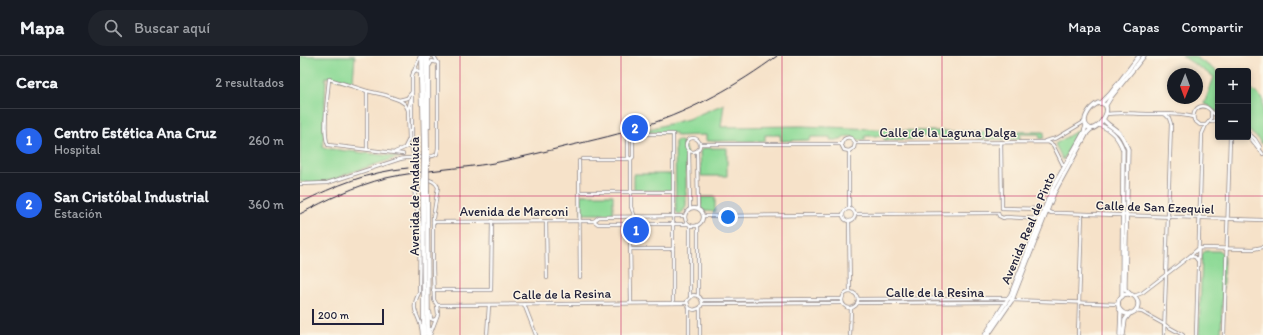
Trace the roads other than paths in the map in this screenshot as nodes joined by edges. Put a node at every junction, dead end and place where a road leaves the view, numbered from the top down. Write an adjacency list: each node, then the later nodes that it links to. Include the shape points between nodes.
1 (421, 56): 7 (street); 16 (main road, Avenida de Andalucía)
2 (427, 56): 8 (street); 51 (main road, Avenida de Andalucía)
3 (434, 56): 6 (street)
4 (1140, 56): 12 (main road)
5 (1144, 56): 13 (main road)
6 (438, 63): 8 (street, via 430,63); 57 (street, via 437,154)
7 (413, 73): 10 (street); 16 (street, via 417,70 420,73)
8 (429, 77): 51 (street)
9 (367, 91): 11 (street); 46 (street); 46 (street, via 329,79 326,130 326,142 330,145)
10 (412, 91): 11 (street, via 407,98); 14 (street); 45 (street)
11 (398, 100): 14 (street, via 405,104)
12 (1100, 103): 13 (main road); 27 (main road, via 1095,104)
13 (1106, 107): 18 (street); 19 (main road)
14 (408, 110): 44 (street, via 408,139)
15 (1194, 110): 17 (street, via 1203,106); 22 (street); 24 (street)
16 (423, 112): 51 (main road, Avenida de Andalucía)
17 (1211, 112): 23 (street); 30 (street, via 1211,119)
18 (1118, 113): 19 (street); 20 (street)
19 (1106, 114): 25 (main road)
20 (1165, 114): 21 (street); 28 (street)
21 (1176, 115): 22 (street); 28 (street)
22 (1187, 115): 24 (street)
23 (1215, 115)
24 (1193, 117): 29 (street)
25 (1103, 119): 31 (main road); 81 (main road, via 1118,132 1128,149)
26 (1215, 120): 30 (street)
27 (1084, 122): 32 (main road); 40 (street, Calle de la Laguna Dalga, via 1056,138)
28 (1171, 124): 86 (street)
29 (1198, 124): 30 (street); 35 (street)
30 (1207, 124): 35 (street)
31 (1099, 125): 33 (main road); 81 (main road, via 1114,134 1123,150)
32 (1086, 126): 33 (main road); 73 (main road, Avenida Real de Pinto, via 1053,187)
33 (1091, 129): 73 (main road, Avenida Real de Pinto, via 1064,173)
34 (631, 134): 60 (street); 60 (street, via 628,137 628,157); 67 (street, via 673,134)
35 (1202, 134): 88 (street)
36 (1251, 136): 50 (street)
37 (1251, 138): 55 (street)
38 (1230, 140): 90 (street)
39 (1001, 142): 40 (street, Calle de la Laguna Dalga); 41 (street, Calle de la Laguna Dalga); 71 (street)
40 (1041, 142): 62 (street, via 1051,143)
41 (855, 143): 43 (street, via 849,137 844,138); 49 (street, via 854,148)
42 (700, 144): 43 (street); 47 (street, via 696,138 690,138 686,144); 48 (street)
43 (841, 144): 49 (street)
44 (404, 148): 45 (street); 52 (street); 54 (street)
45 (412, 148): 53 (street)
46 (367, 149): 52 (street)
47 (689, 151): 48 (street); 68 (street)
48 (697, 151): 69 (street)
49 (849, 151): 70 (street)
50 (1263, 151)
51 (425, 152): 64 (main road, Avenida de Andalucía, bridge)
52 (395, 153): 54 (street)
53 (413, 153): 56 (street); 57 (street)
54 (403, 154): 56 (street); 58 (street)
55 (1263, 154)
56 (408, 157): 57 (street); 58 (street)
57 (421, 157)
58 (400, 159): 63 (street, via 327,183)
59 (582, 159): 60 (street)
60 (631, 159): 66 (street)
61 (579, 161): 95 (street)
62 (1063, 165)
63 (300, 184)
64 (425, 192): 120 (main road, Avenida de Andalucía); 142 (main road, Avenida de Andalucía)
65 (582, 192): 66 (street)
66 (630, 192): 67 (street); 83 (street)
67 (673, 192): 78 (street)
68 (690, 208): 69 (street); 79 (street)
69 (698, 208): 80 (street)
70 (849, 209): 75 (street); 77 (street)
71 (1004, 209): 72 (street, Calle de San Ezequiel); 74 (street); 85 (street, via 1008,213)
72 (1038, 209): 73 (street, Calle de San Ezequiel); 87 (street)
73 (1046, 210): 76 (street, Calle de San Ezequiel, via 1051,213); 89 (main road, Avenida Real de Pinto)
74 (998, 213): 75 (street); 85 (street, via 1000,218)
75 (855, 214): 96 (street)
76 (1082, 214): 81 (street, Calle de San Ezequiel); 130 (street)
77 (843, 215): 80 (street); 96 (street)
78 (673, 216): 79 (street); 84 (street); 101 (street)
79 (685, 216): 102 (street)
80 (704, 216): 103 (street)
81 (1125, 216): 86 (street, Calle de San Ezequiel); 121 (main road, via 1125,289); 125 (main road)
82 (631, 217): 83 (street); 91 (street, via 599,217); 98 (street)
83 (635, 217): 84 (street); 99 (street)
84 (640, 217): 100 (street)
85 (1006, 217): 87 (street)
86 (1168, 217): 88 (street, Calle de San Ezequiel); 112 (street)
87 (1035, 218): 89 (street)
88 (1200, 218): 90 (street, Calle de San Ezequiel); 104 (street)
89 (1042, 219): 127 (main road, Avenida Real de Pinto)
90 (1228, 219): 92 (street, Calle de San Ezequiel); 108 (street)
91 (594, 220): 95 (street, Avenida de Marconi); 98 (street, via 598,224)
92 (1263, 220)
93 (492, 221): 94 (street, Avenida de Marconi); 97 (street, Avenida de Marconi); 118 (street, via 491,290)
94 (546, 221): 95 (street, Avenida de Marconi); 117 (street)
95 (580, 221): 116 (street)
96 (849, 221): 119 (street)
97 (433, 222): 118 (street, Avenida de Andalucía); 145 (street, Avenida de Andalucía, via 438,187 434,181 421,180 414,185 420,226 419,293 414,305)
98 (631, 224): 99 (street)
99 (635, 224): 100 (street); 109 (street, via 631,235)
100 (640, 224): 101 (street)
101 (673, 224): 102 (street); 110 (street)
102 (689, 224): 103 (street); 122 (street)
103 (698, 225): 123 (street)
104 (1199, 242): 106 (street); 107 (street)
105 (1263, 247): 108 (street)
106 (1199, 248): 107 (street); 111 (street); 113 (street)
107 (1207, 248): 108 (street)
108 (1227, 248): 165 (street)
109 (631, 249): 110 (street); 131 (street)
110 (673, 249): 132 (street)
111 (1190, 256): 113 (street, via 1195,257); 114 (street)
112 (1166, 264): 114 (street); 115 (street)
113 (1198, 264): 164 (street)
114 (1175, 268): 115 (street)
115 (1166, 274): 124 (street, via 1142,293); 148 (street)
116 (580, 277)
117 (547, 278)
118 (433, 290): 138 (street, Avenida de Andalucía)
119 (850, 292): 126 (street); 128 (street, via 845,294)
120 (428, 293): 147 (street, Avenida de Andalucía, via 431,318); 151 (main road, Avenida de Andalucía)
121 (1130, 294): 124 (main road); 125 (main road)
122 (690, 296): 123 (street); 133 (street)
123 (698, 296): 129 (street)
124 (1134, 296): 144 (main road, via 1138,303)
125 (1122, 297): 137 (main road)
126 (858, 299): 127 (street, Calle de la Resina); 134 (street)
127 (1009, 300): 130 (street); 134 (street, Calle de la Resina); 157 (main road, Avenida Real de Pinto); 158 (main road, Avenida Real de Pinto)
128 (842, 301): 129 (street); 141 (street, via 845,306)
129 (702, 302): 140 (street)
130 (1079, 302): 137 (street); 159 (street)
131 (631, 303): 132 (street, Calle de la Resina); 136 (street, Calle de la Resina)
132 (674, 303): 133 (street, Calle de la Resina)
133 (687, 303): 139 (street)
134 (857, 303): 141 (street)
135 (489, 304): 136 (street, Calle de la Resina); 138 (street, Calle de la Resina); 152 (street)
136 (524, 304): 153 (street)
137 (1119, 304): 143 (main road)
138 (437, 305): 147 (street, Avenida de Andalucía)
139 (689, 308): 140 (street); 154 (street)
140 (700, 308): 155 (street)
141 (851, 308): 156 (street)
142 (424, 310): 145 (street, via 420,314); 150 (main road, Avenida de Andalucía)
143 (1121, 311): 146 (main road); 160 (main road)
144 (1135, 311): 146 (main road); 148 (street, via 1142,312)
145 (416, 313): 150 (street)
146 (1130, 314): 161 (main road, via 1125,320)
147 (437, 319): 151 (street, Avenida de Andalucía)
148 (1165, 325): 149 (street); 162 (street)
149 (1174, 330): 162 (street, via 1166,331); 163 (street)
150 (423, 335)
151 (429, 335)
152 (487, 335)
153 (536, 335)
154 (689, 335)
155 (700, 335)
156 (850, 335)
157 (985, 335)
158 (988, 335)
159 (1078, 335)
160 (1120, 335)
161 (1123, 335)
162 (1164, 335)
163 (1183, 335)
164 (1196, 335)
165 (1224, 335)

